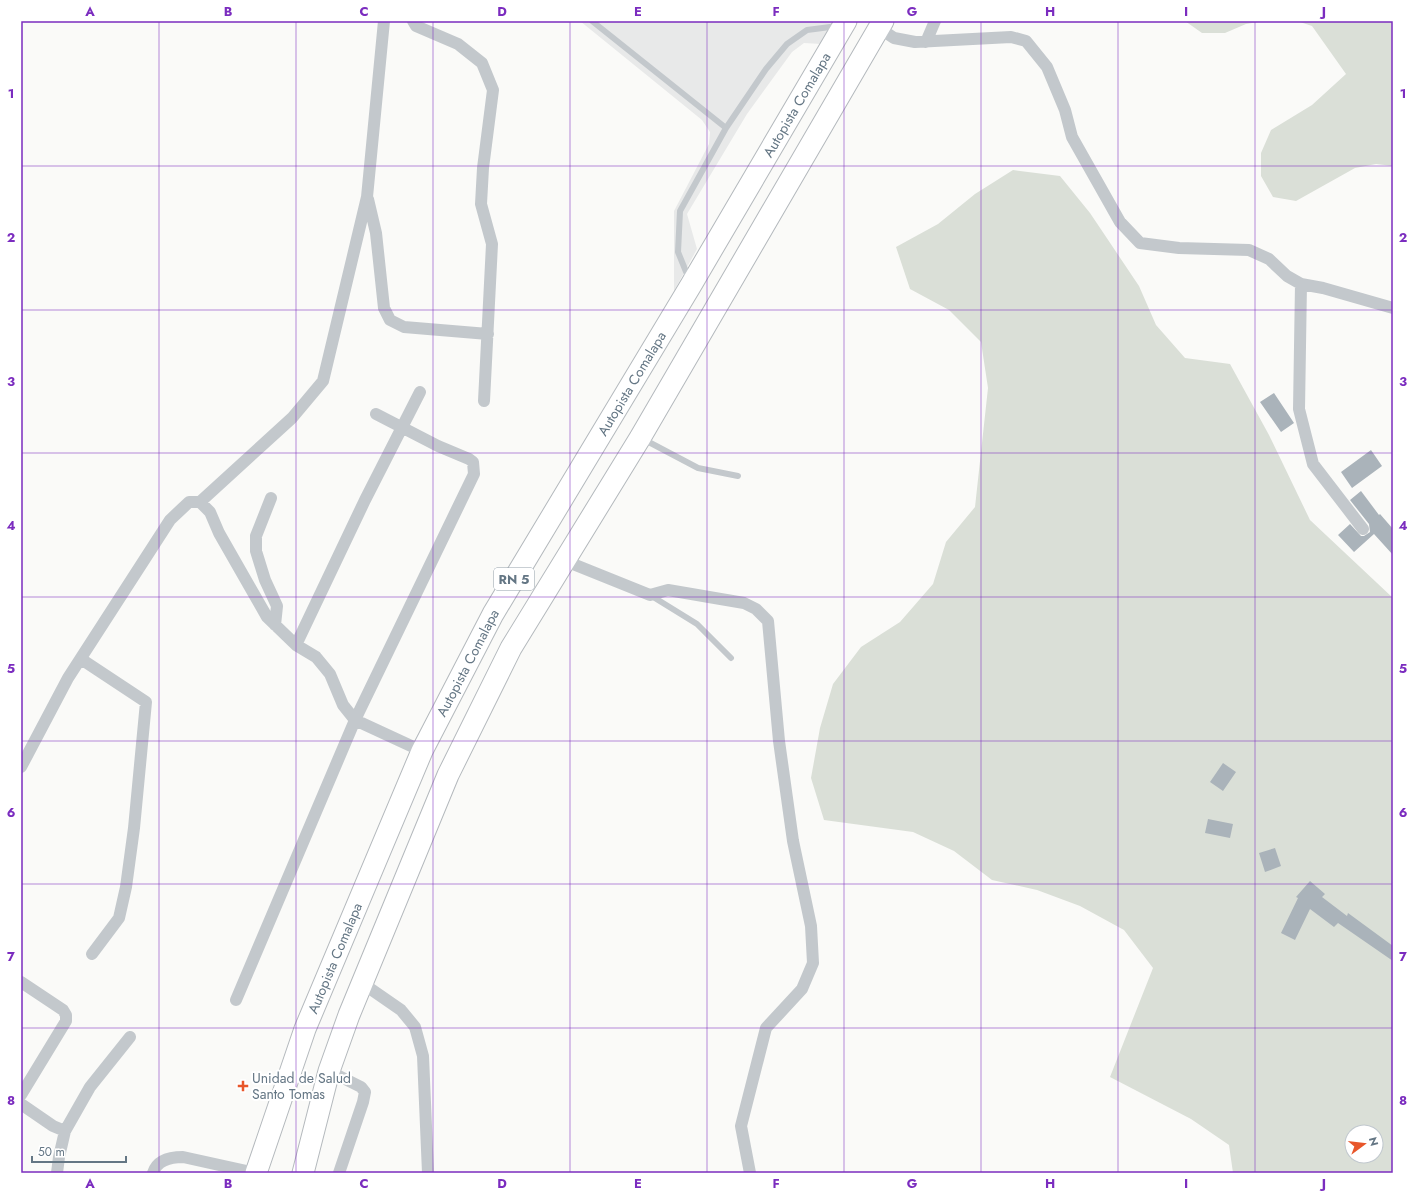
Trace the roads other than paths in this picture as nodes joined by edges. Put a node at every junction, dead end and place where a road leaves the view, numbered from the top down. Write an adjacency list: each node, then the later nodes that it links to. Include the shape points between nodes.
1 (384, 21): 9 (street)
2 (413, 21): 13 (street, via 416,26 458,44 482,63 493,90 481,204 492,244)
3 (592, 21): 8 (lane)
4 (935, 21): 7 (street)
5 (845, 23): 8 (lane, via 807,30 787,44 766,69); 11 (highway, Autopista Comalapa / RN 5)
6 (881, 24): 7 (street, via 894,38); 18 (highway, RN 5)
7 (926, 42): 10 (street, via 1011,37 1026,41 1047,67 1065,110 1072,137 1120,222 1140,243 1179,248 1249,250 1269,259 1287,276)
8 (726, 128): 11 (lane, via 680,211 678,252)
9 (367, 197): 13 (street, via 376,233 384,308 390,320 404,327); 21 (street, via 323,381 292,418)
10 (1301, 284): 12 (street); 22 (street, via 1299,409 1313,464)
11 (691, 285): 30 (highway, Autopista Comalapa / RN 5, via 493,614)
12 (1393, 308)
13 (488, 334): 15 (street)
14 (420, 392): 17 (street)
15 (484, 401)
16 (376, 414): 17 (street)
17 (402, 427): 26 (street); 29 (street, via 469,459 473,462 474,474)
18 (640, 438): 19 (lane, via 698,468); 23 (highway, RN 5)
19 (738, 476)
20 (271, 498): 25 (street, via 256,536 256,551 277,606)
21 (200, 502): 25 (street, via 210,512 253,593 267,617); 28 (street, via 189,502 170,520)
22 (1363, 529)
23 (563, 560): 24 (street); 34 (highway, RN 5, via 511,648 448,775)
24 (650, 595): 27 (lane, via 697,624); 47 (street, via 668,590 744,603 756,608 768,621 779,741 793,841 811,926 813,963 802,989 766,1028 741,1126)
25 (275, 625): 26 (street)
26 (296, 646): 29 (street, via 316,658 330,674 343,705)
27 (732, 658)
28 (81, 659): 31 (street, via 68,678); 32 (street, via 146,702 126,887 119,918)
29 (355, 720): 30 (street); 35 (street)
30 (422, 751): 43 (highway, Autopista Comalapa / RN 5, via 305,1029)
31 (21, 767)
32 (92, 954)
33 (21, 982): 38 (street, via 63,1010 66,1015 66,1021)
34 (362, 983): 37 (highway, RN 5); 46 (street, via 401,1010 414,1027 424,1056)
35 (236, 1000)
36 (130, 1037): 40 (street, via 90,1087)
37 (329, 1071): 44 (highway, RN 5); 45 (street, via 361,1087 365,1092)
38 (21, 1095)
39 (21, 1104): 40 (street, via 53,1126)
40 (65, 1131): 41 (street)
41 (57, 1173)
42 (153, 1173): 43 (street, via 162,1162 173,1157 183,1157)
43 (255, 1173)
44 (303, 1173)
45 (339, 1173)
46 (428, 1173)
47 (750, 1173)

